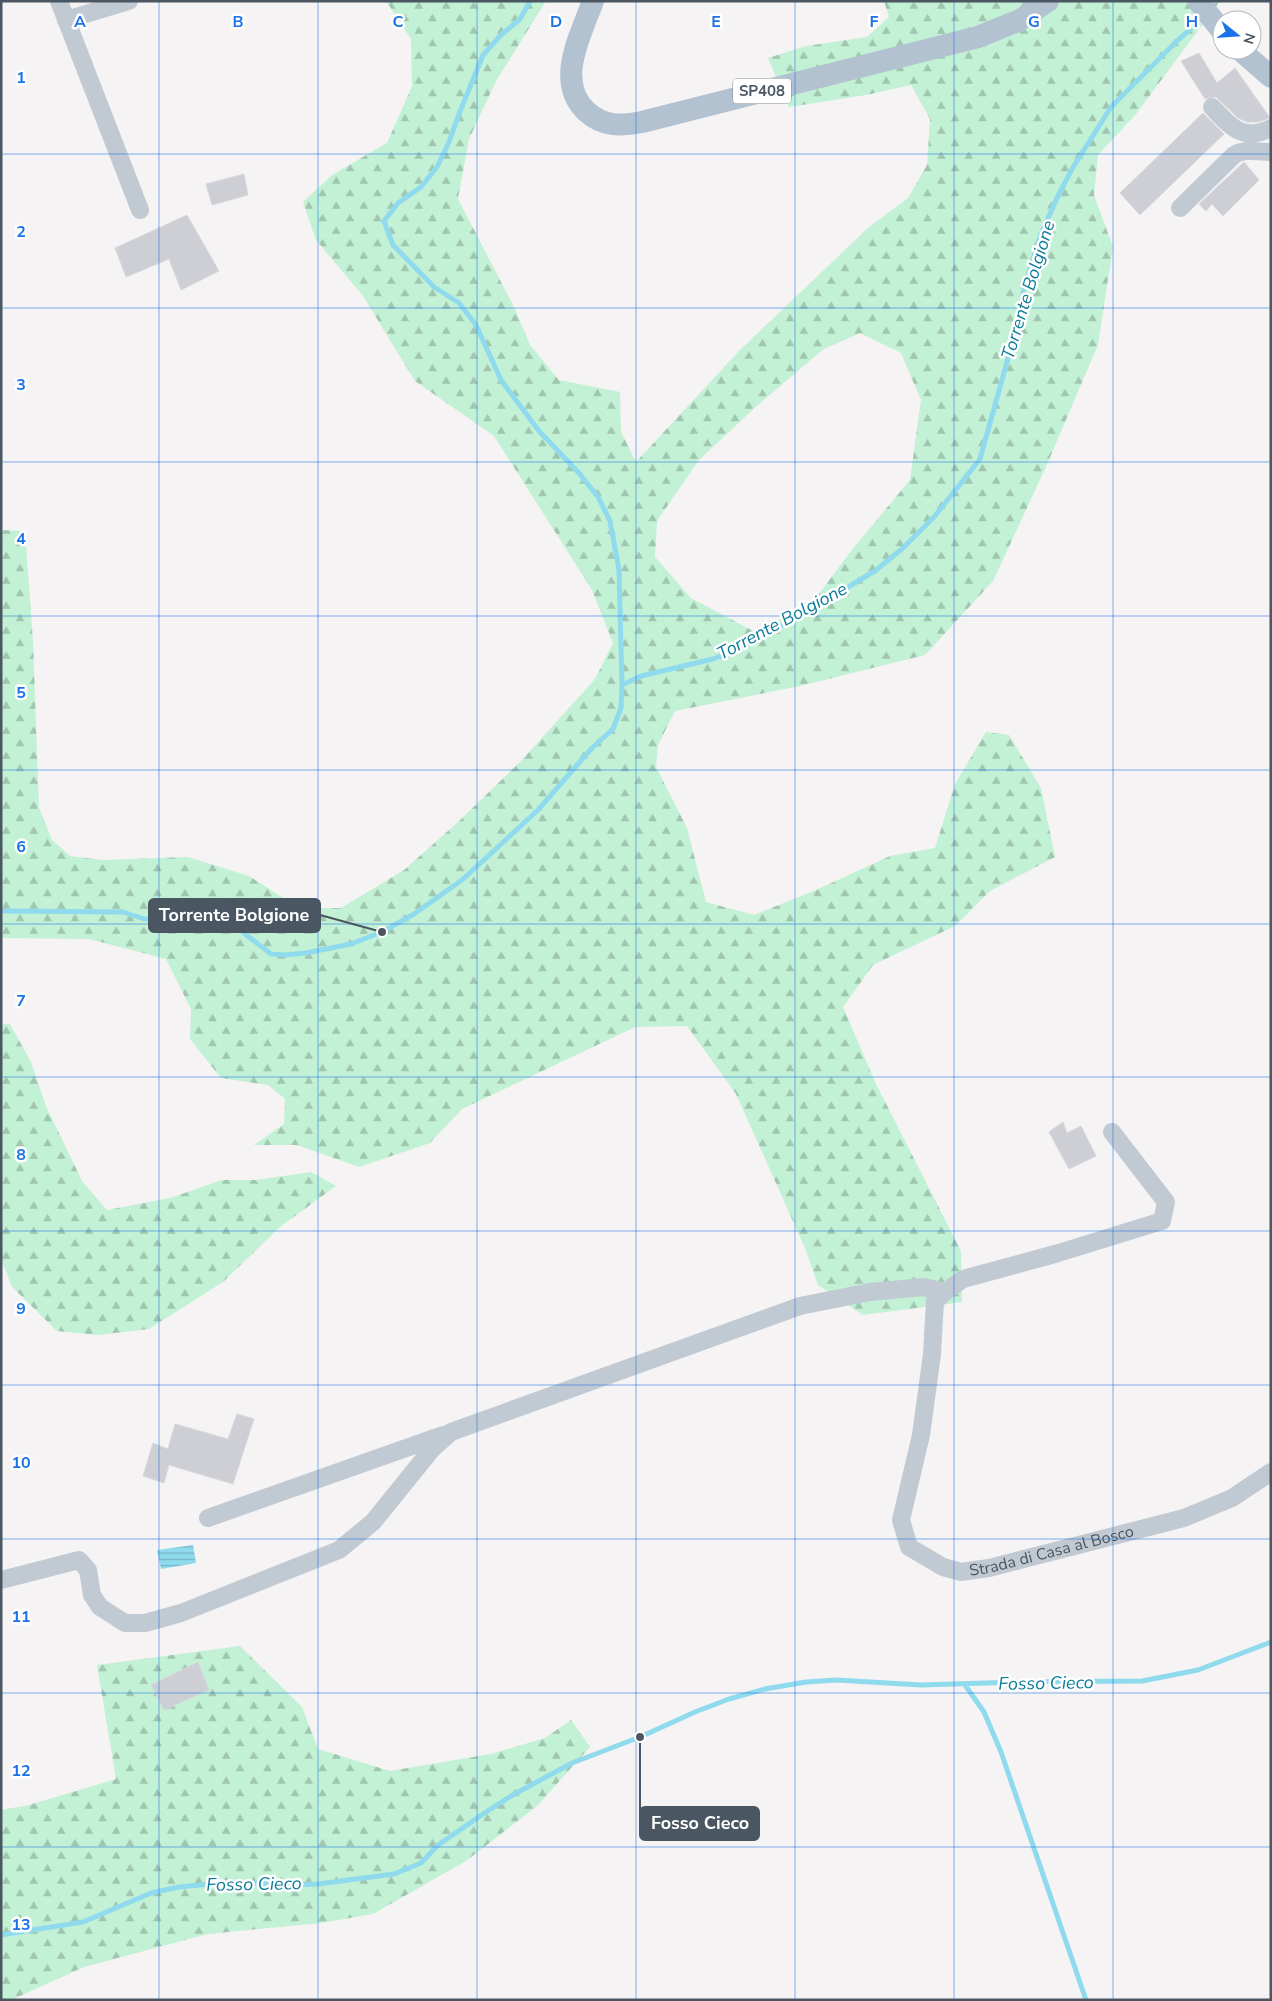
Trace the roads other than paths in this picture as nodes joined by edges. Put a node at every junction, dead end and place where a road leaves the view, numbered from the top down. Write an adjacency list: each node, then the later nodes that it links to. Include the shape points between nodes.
1 (59, 1): 7 (street)
2 (129, 1): 7 (street)
3 (594, 1): 4 (main road, SP408, via 573,58 572,83 576,98 586,110 602,122 618,125 648,121 971,39 1013,24)
4 (1048, 1)
5 (1198, 1): 6 (main road)
6 (1212, 18)
7 (66, 20): 14 (street)
8 (1252, 60): 9 (main road)
9 (1271, 77)
10 (1212, 107): 11 (street, via 1233,129 1255,133)
11 (1271, 128)
12 (1271, 152): 13 (street, via 1240,151)
13 (1180, 208)
14 (140, 210)
15 (1112, 1132): 16 (street, via 1166,1202 1162,1221 963,1279)
16 (945, 1292): 17 (street, via 924,1287 870,1292 800,1306); 18 (street, Strada di Casa al Bosco, via 935,1301 932,1354 921,1435 902,1520 909,1548 926,1558 961,1572 989,1568 1184,1518 1232,1498)
17 (451, 1432): 19 (street); 20 (street, via 432,1449 373,1522 339,1550 181,1613 145,1623 126,1623 100,1607 92,1595 88,1570 79,1560)
18 (1271, 1472)
19 (208, 1518)
20 (1, 1580)

